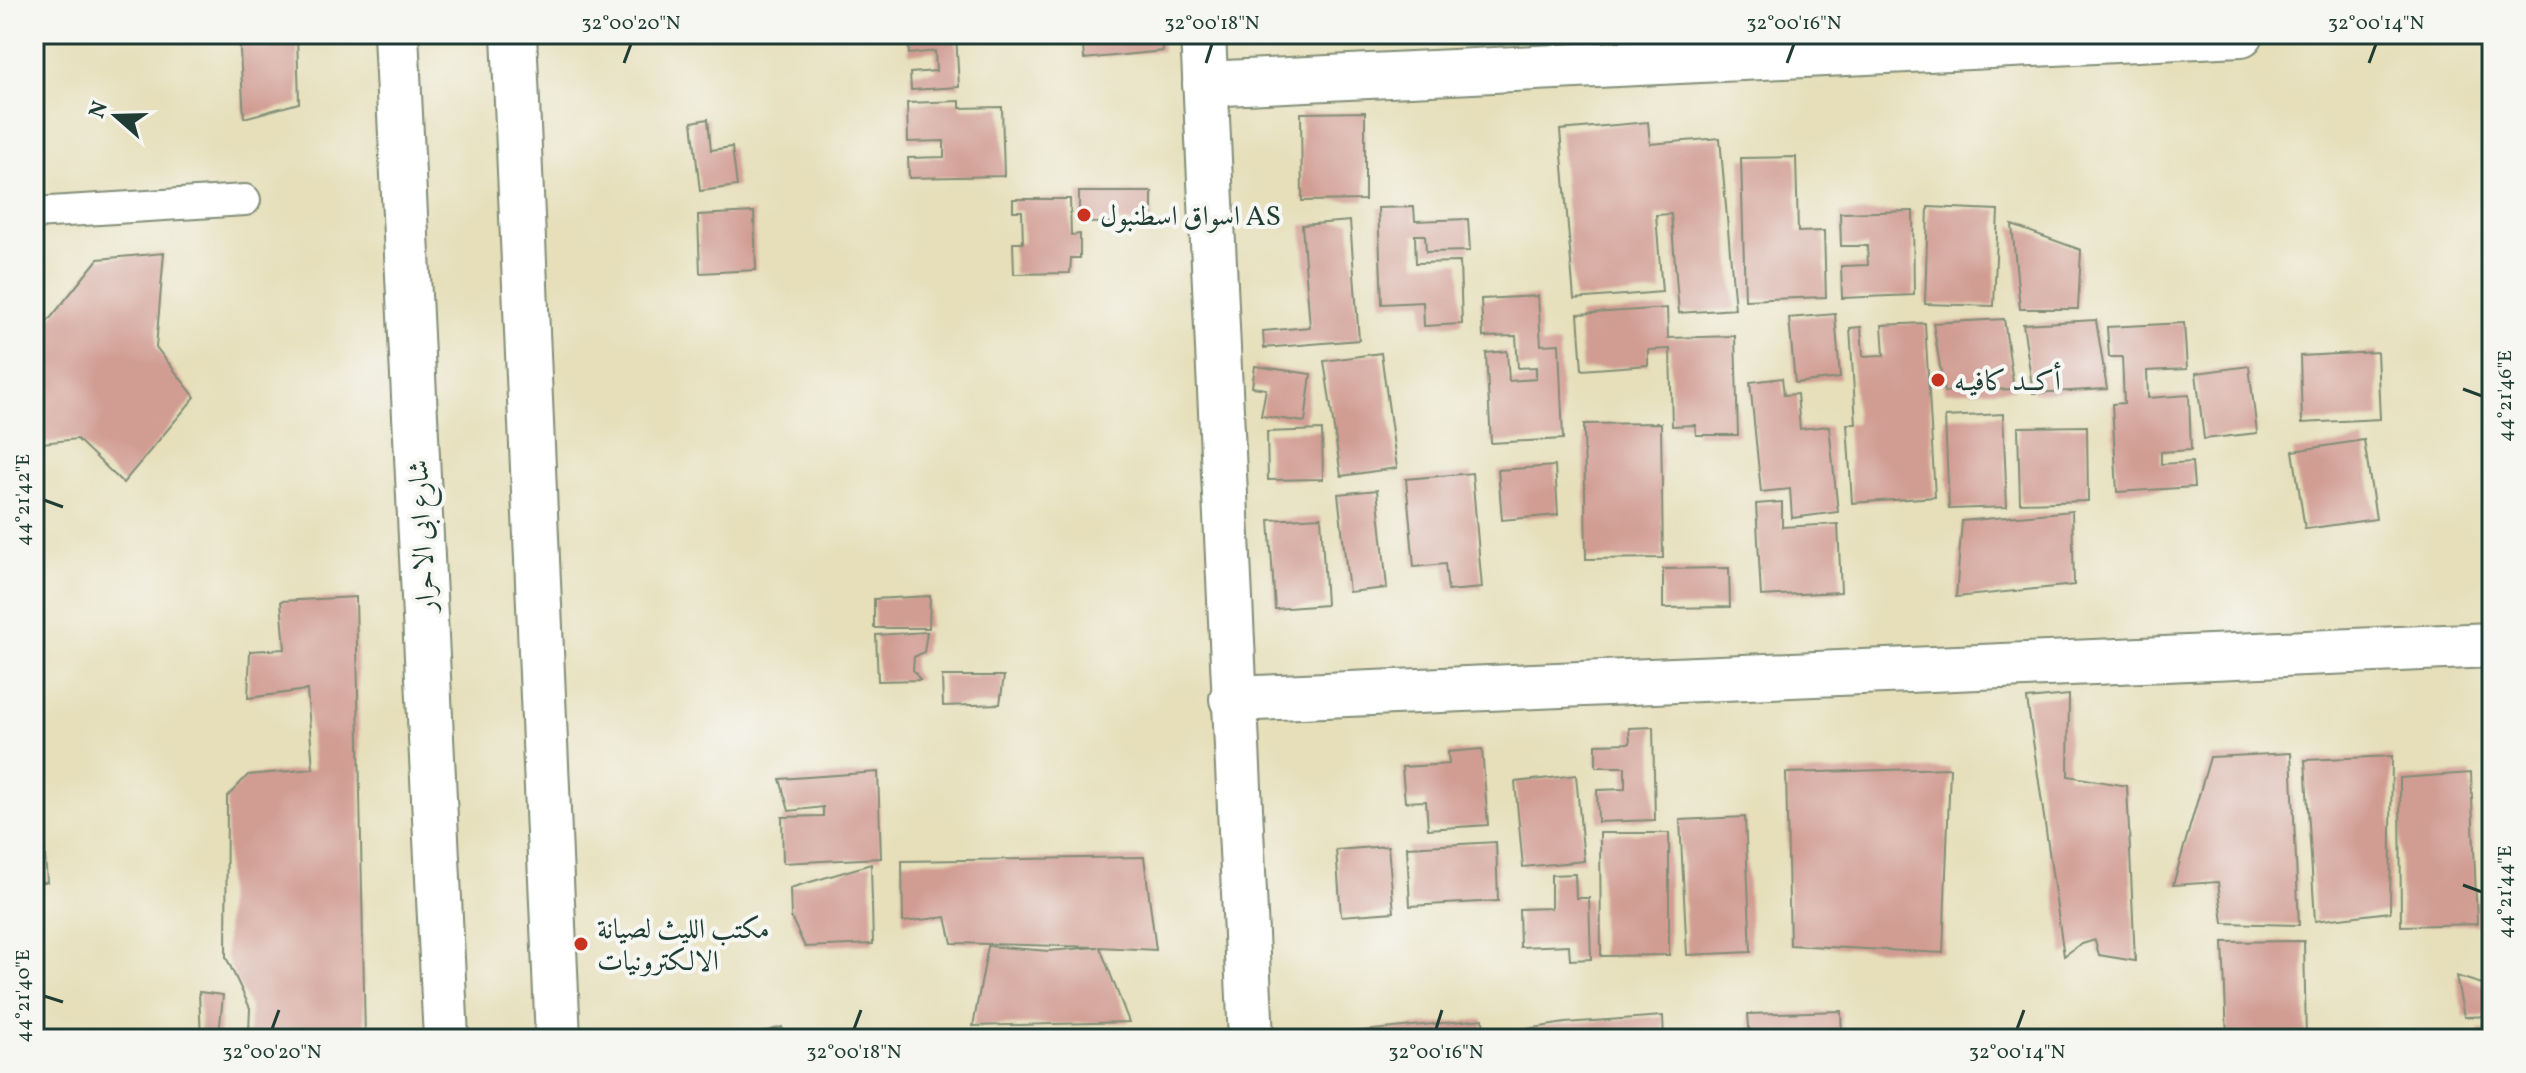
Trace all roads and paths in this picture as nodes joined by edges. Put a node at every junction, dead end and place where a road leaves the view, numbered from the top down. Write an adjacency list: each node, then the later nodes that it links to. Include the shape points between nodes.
1 (396, 34): 10 (street, شارع ابی الاحرار)
2 (514, 34): 11 (street)
3 (1203, 34): 5 (street)
4 (2241, 34): 5 (street)
5 (1205, 84): 9 (street)
6 (245, 200): 7 (lane)
7 (34, 213)
8 (2492, 645): 9 (street)
9 (1232, 699): 12 (street)
10 (446, 1039)
11 (558, 1039)
12 (1251, 1039)

